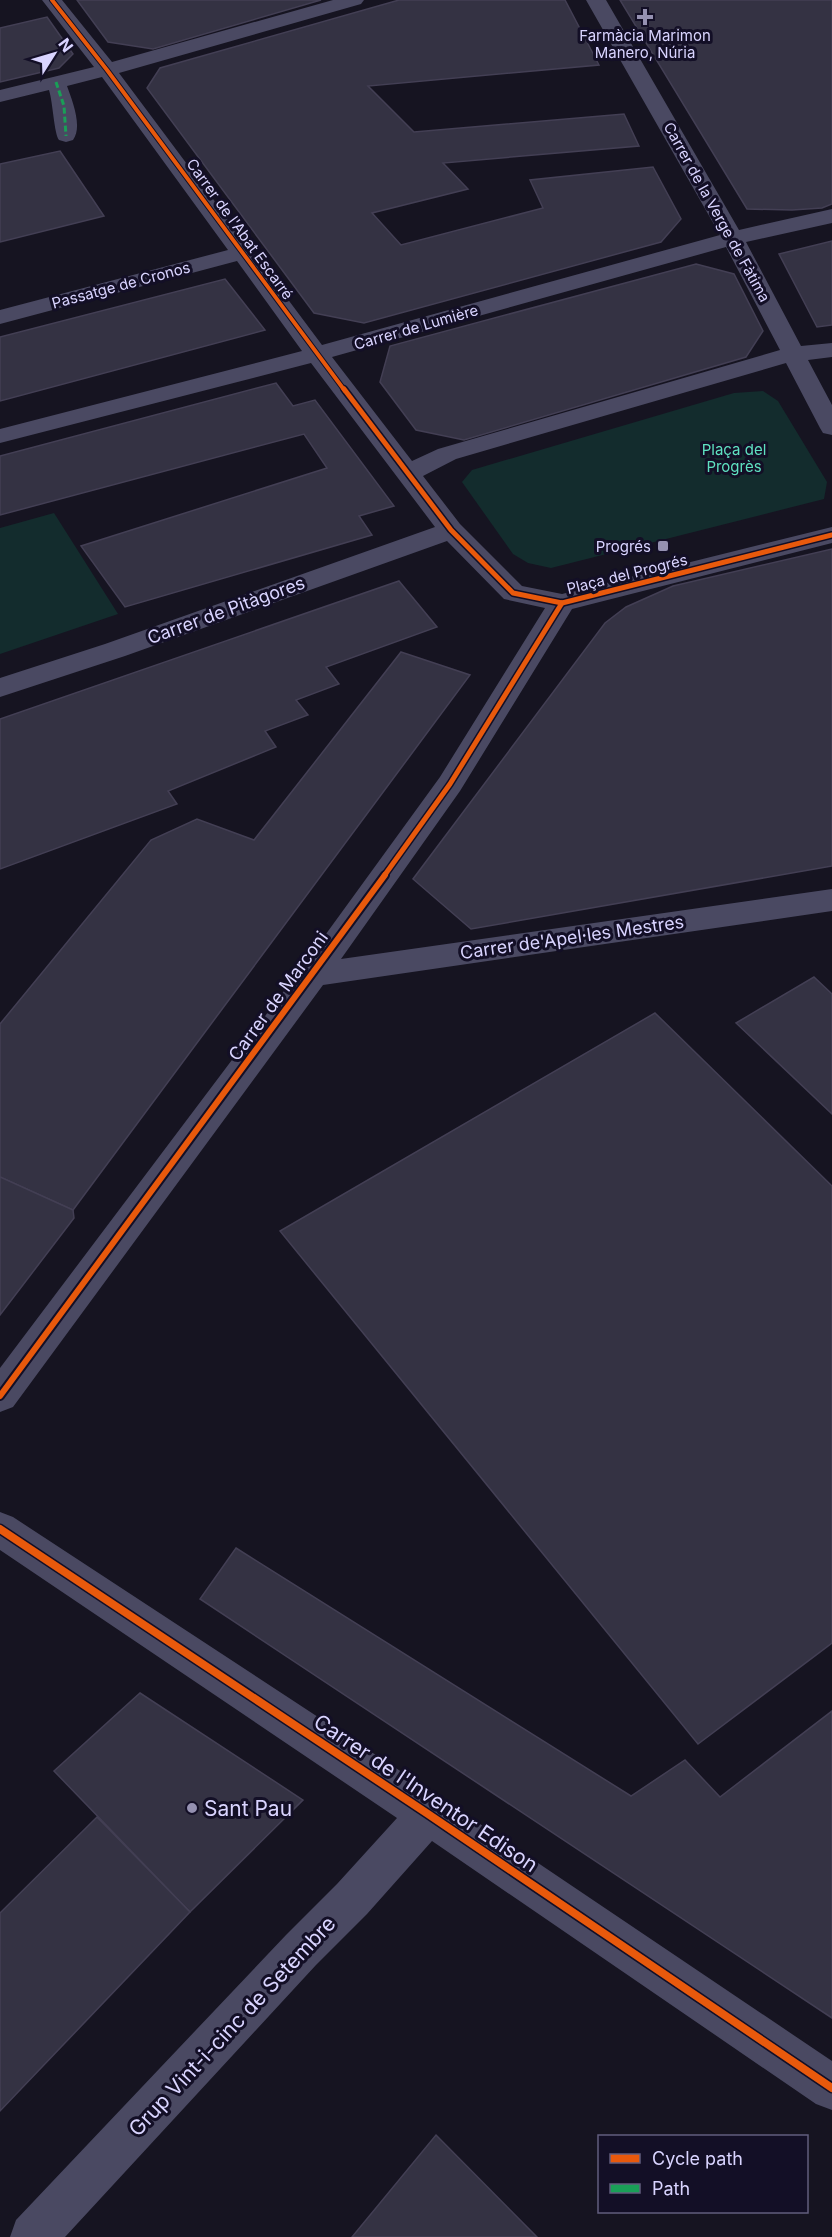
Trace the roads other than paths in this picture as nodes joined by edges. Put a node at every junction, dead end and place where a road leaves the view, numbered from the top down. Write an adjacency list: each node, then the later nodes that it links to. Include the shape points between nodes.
1 (52, 0): 4 (street, Carrer de l'Abat Escarré)
2 (354, 0): 4 (street)
3 (596, 0): 9 (street, Carrer de la Verge de Fàtima)
4 (107, 70): 5 (street); 10 (street, Carrer de l'Abat Escarré)
5 (56, 82): 6 (street); 7 (street, via 64,106)
6 (0, 96)
7 (66, 136)
8 (832, 216): 9 (street, Carrer de Lumière)
9 (733, 238): 13 (street, Carrer de Lumière); 14 (street, Carrer de la Verge de Fàtima)
10 (242, 253): 11 (street, Passatge de Cronos); 13 (street, Carrer de l'Abat Escarré)
11 (0, 317)
12 (832, 350): 14 (street)
13 (317, 354): 16 (street, Carrer de Lumière); 17 (street, Carrer de l'Abat Escarré)
14 (793, 354): 15 (street, Carrer de la Verge de Fàtima); 17 (street, via 447,454)
15 (832, 428)
16 (0, 436)
17 (408, 473): 18 (street, Plaça del Progrés)
18 (451, 530): 20 (street, Plaça del Progrés, via 513,593); 21 (street, Carrer de Pitàgores)
19 (832, 535): 20 (street, Plaça del Progrés)
20 (562, 603): 23 (street, Carrer de Marconi, via 450,784)
21 (0, 688)
22 (832, 900): 23 (street, Carrer de'Apel·les Mestres)
23 (313, 975): 24 (street, Carrer de Marconi)
24 (0, 1396)
25 (0, 1529): 26 (street, Carrer de l'Inventor Edison)
26 (428, 1814): 27 (street, Carrer de l'Inventor Edison); 28 (street, Grup Vint-i-cinc de Setembre)
27 (832, 2088)
28 (33, 2237)

